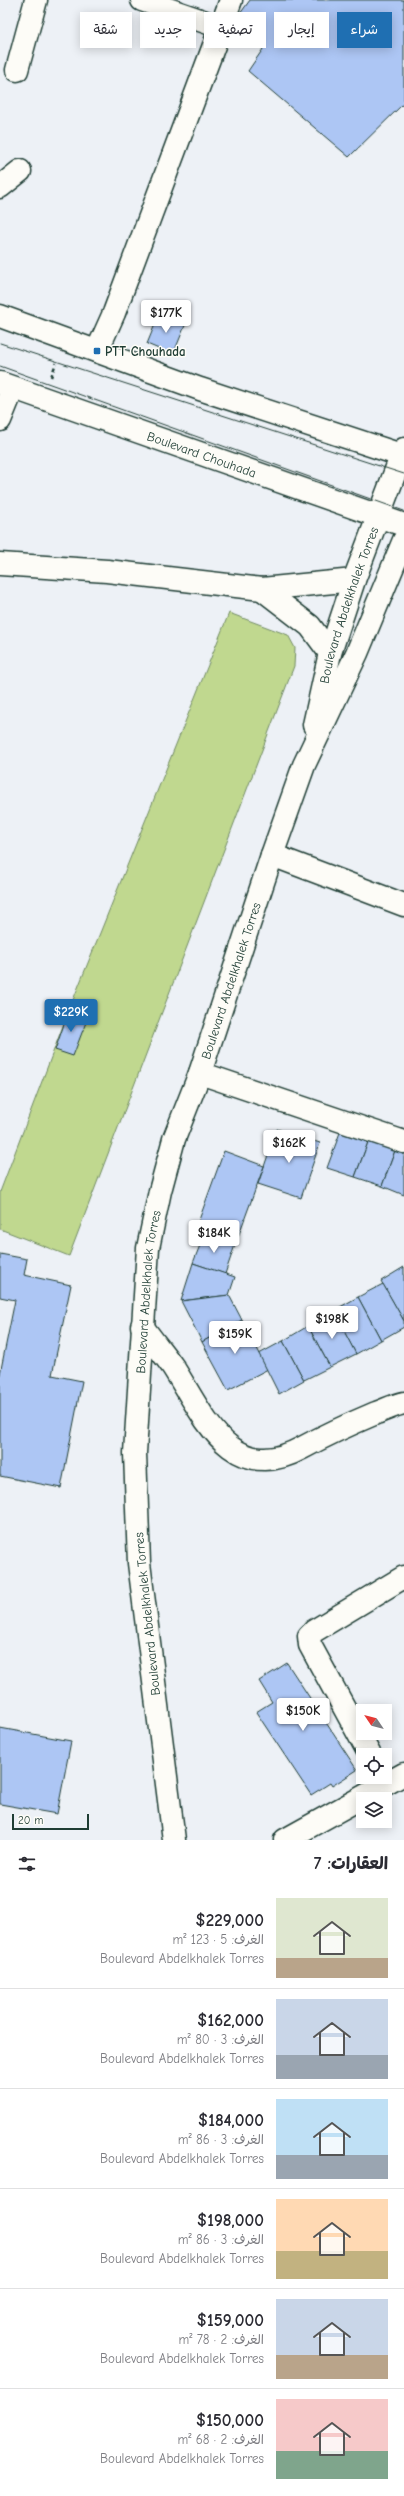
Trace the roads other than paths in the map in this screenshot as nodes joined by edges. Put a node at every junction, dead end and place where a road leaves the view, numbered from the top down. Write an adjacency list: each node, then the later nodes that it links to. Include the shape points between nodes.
1 (36, 0): 7 (street)
2 (142, 0): 5 (street)
3 (232, 0): 4 (street)
4 (227, 12)
5 (204, 21)
6 (212, 48): 11 (street, via 114,313)
7 (17, 70)
8 (20, 171): 9 (street)
9 (0, 187)
10 (0, 316): 11 (street)
11 (97, 351): 14 (street, via 200,389)
12 (6, 386): 13 (street); 15 (street, Boulevard Chouhada)
13 (0, 420)
14 (403, 454): 15 (street, Boulevard Abdelkhalek Torres)
15 (377, 516): 16 (street, Boulevard Chouhada); 19 (street, Boulevard Abdelkhalek Torres)
16 (404, 525)
17 (404, 540): 22 (street, Boulevard Abdelkhalek Torres, via 357,654)
18 (0, 564): 20 (street, via 107,571)
19 (354, 580): 20 (street); 21 (street, Boulevard Abdelkhalek Torres)
20 (262, 589): 21 (street, via 310,626)
21 (330, 653): 22 (street, Boulevard Abdelkhalek Torres)
22 (304, 765): 23 (street, Boulevard Abdelkhalek Torres)
23 (272, 855): 24 (street); 25 (street, Boulevard Abdelkhalek Torres)
24 (404, 905)
25 (200, 1073): 26 (street); 27 (street, Boulevard Abdelkhalek Torres, via 174,1139 160,1191 148,1248)
26 (404, 1142)
27 (142, 1326): 28 (street, via 173,1367 201,1415 222,1442 244,1455 270,1460 288,1454 334,1430); 32 (street, Boulevard Abdelkhalek Torres, via 135,1453 139,1563)
28 (404, 1403)
29 (404, 1577): 30 (street, via 309,1636 310,1644)
30 (366, 1748)
31 (382, 1784): 33 (street)
32 (174, 1840)
33 (285, 1840)

